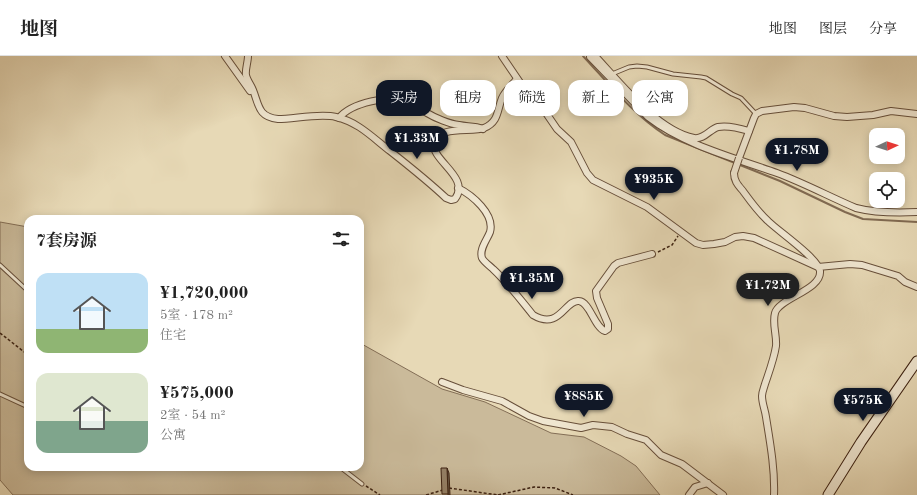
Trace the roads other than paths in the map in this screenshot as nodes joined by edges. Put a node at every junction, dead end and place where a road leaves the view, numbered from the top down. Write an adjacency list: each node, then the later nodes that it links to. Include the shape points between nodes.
1 (225, 56): 6 (street)
2 (248, 56): 6 (street, via 246,75)
3 (502, 56): 5 (street)
4 (612, 74): 7 (lane, via 636,66 706,78 741,98); 11 (street, via 651,114 695,138 705,136 718,127); 13 (street, via 596,57 590,58 648,117 679,136 778,174 856,208 897,213)
5 (517, 79): 10 (street, via 505,93 497,118); 16 (street, via 533,94 557,129 571,142 593,180 641,203 696,243 714,244 743,236 754,238)
6 (257, 101): 9 (street, via 259,110 272,119 325,116)
7 (756, 114): 8 (street, via 794,107 847,117 891,111); 11 (street)
8 (917, 114)
9 (339, 118): 10 (street, via 342,114 372,101 397,100 407,102 428,114 459,126 476,126); 12 (street, via 374,136 446,198 455,199)
10 (483, 129): 12 (street, via 444,133 435,141 436,152 455,175)
11 (749, 130): 16 (street, bridge, via 734,172 736,182 768,222 801,249)
12 (458, 188): 14 (street, via 479,203 487,216 490,230 483,248 483,260 536,317 552,320 578,300 586,305 601,329 608,329 596,291 618,263)
13 (917, 212)
14 (652, 254)
15 (0, 265): 17 (lane)
16 (818, 267): 18 (street, via 862,265 898,276); 29 (street, via 820,272 815,282 777,308 775,313 776,348 762,395 775,481)
17 (24, 287)
18 (917, 287)
19 (917, 361): 30 (main road)
20 (917, 371): 31 (main road)
21 (442, 382): 25 (street, via 502,401 542,421 581,428 593,425 612,427 646,440 661,455 682,464)
22 (0, 394): 23 (lane)
23 (24, 405)
24 (345, 471): 26 (lane)
25 (708, 483): 27 (street, via 694,487); 28 (street)
26 (362, 484)
27 (689, 495)
28 (723, 495)
29 (774, 495)
30 (828, 495)
31 (835, 495)

